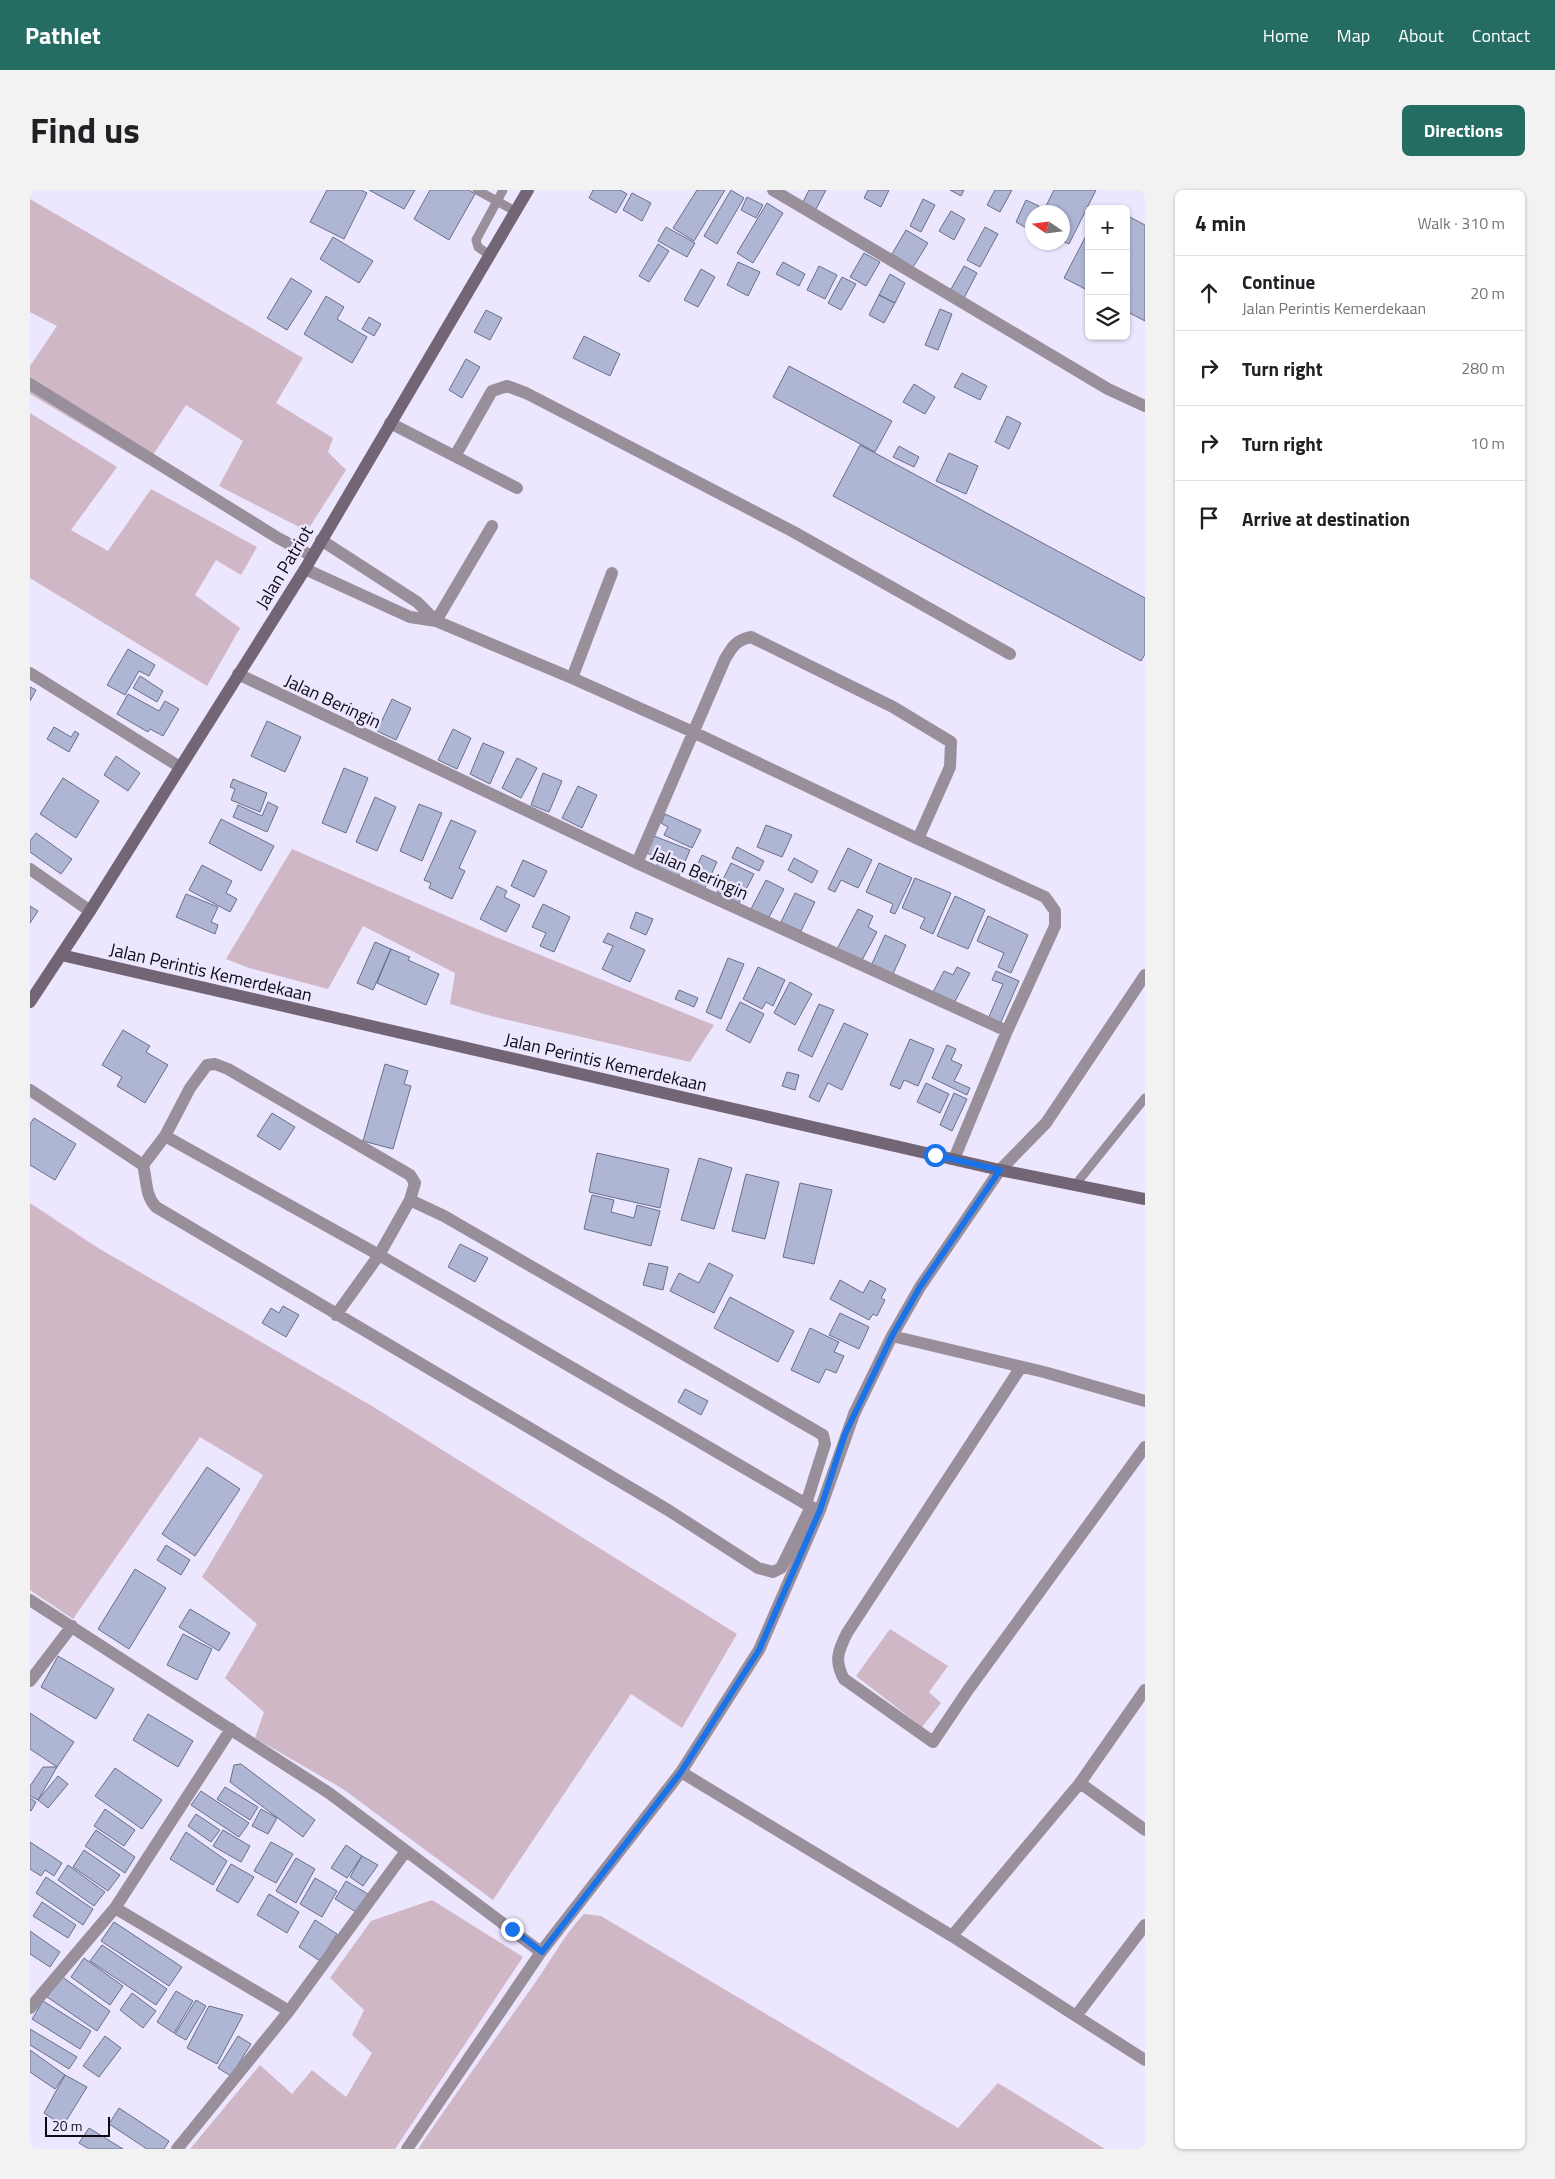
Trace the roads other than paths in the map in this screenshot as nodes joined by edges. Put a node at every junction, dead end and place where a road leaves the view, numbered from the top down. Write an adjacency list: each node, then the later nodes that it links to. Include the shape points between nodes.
1 (477, 190): 5 (lane)
2 (504, 190): 5 (lane)
3 (528, 190): 6 (street, Jalan Patriot)
4 (773, 190): 9 (street, via 1108,389)
5 (497, 201): 6 (lane); 7 (lane, via 476,240 478,247)
6 (515, 211): 7 (street, Jalan Patriot)
7 (490, 255): 10 (street, Jalan Patriot)
8 (30, 384): 15 (street)
9 (1145, 406)
10 (392, 423): 11 (street); 14 (street, Jalan Patriot)
11 (455, 456): 12 (street); 19 (street, via 492,391 507,386 784,526)
12 (517, 488)
13 (492, 526): 18 (street)
14 (325, 542): 15 (street, Jalan Patriot); 18 (street, via 417,602)
15 (312, 556): 16 (street, Jalan Patriot)
16 (313, 573): 18 (street, via 410,617); 21 (street, Jalan Patriot)
17 (612, 573): 22 (street)
18 (436, 621): 22 (street)
19 (1010, 654)
20 (30, 673): 24 (street)
21 (246, 678): 24 (street, Jalan Patriot); 26 (street, Jalan Beringin)
22 (572, 678): 23 (street)
23 (693, 732): 25 (street); 25 (street, via 734,644 741,639 757,639 892,706 951,742 950,767); 26 (street)
24 (180, 767): 28 (street, Jalan Patriot)
25 (918, 840): 33 (street, via 1033,891 1046,898 1055,911 1055,926)
26 (637, 863): 33 (street, Jalan Beringin)
27 (30, 869): 28 (street)
28 (90, 911): 29 (street, Jalan Patriot)
29 (61, 955): 31 (street, Jalan Patriot); 37 (street, Jalan Perintis Kemerdekaan)
30 (1145, 975): 39 (street, via 1046,1123)
31 (34, 988): 32 (street, Jalan Patriot)
32 (30, 1002)
33 (1006, 1031): 37 (street)
34 (30, 1090): 38 (street)
35 (1145, 1098): 40 (lane)
36 (164, 1136): 38 (street); 42 (street, via 199,1074 210,1064 218,1064 410,1175 415,1183); 43 (street)
37 (954, 1159): 39 (street, Jalan Perintis Kemerdekaan)
38 (143, 1165): 44 (street, via 150,1201 156,1207)
39 (1000, 1170): 40 (street, Jalan Perintis Kemerdekaan); 45 (street, via 920,1287)
40 (1076, 1184): 41 (street, Jalan Perintis Kemerdekaan)
41 (1145, 1199)
42 (410, 1200): 43 (street); 49 (street, via 444,1216 824,1435)
43 (378, 1254): 44 (street); 49 (street)
44 (336, 1315): 49 (street, via 668,1510 758,1568 773,1572 781,1568)
45 (892, 1336): 46 (street); 49 (street)
46 (1021, 1367): 47 (street); 48 (street, via 839,1649 837,1663 844,1679 933,1742)
47 (1145, 1401)
48 (1145, 1447)
49 (812, 1507): 55 (street, via 759,1650)
50 (30, 1600): 51 (street)
51 (72, 1626): 52 (street); 54 (street)
52 (30, 1681)
53 (1145, 1690): 56 (street)
54 (230, 1729): 58 (street, via 329,1793); 59 (street)
55 (681, 1772): 61 (street); 62 (street)
56 (1080, 1783): 57 (street); 61 (street)
57 (1145, 1830)
58 (406, 1851): 62 (street); 64 (street)
59 (116, 1908): 63 (street); 64 (street)
60 (1145, 1925): 65 (street)
61 (952, 1936): 65 (street)
62 (542, 1952): 68 (street)
63 (30, 2008)
64 (289, 2011): 67 (street)
65 (1076, 2016): 66 (street)
66 (1145, 2060)
67 (178, 2149)
68 (407, 2149)

